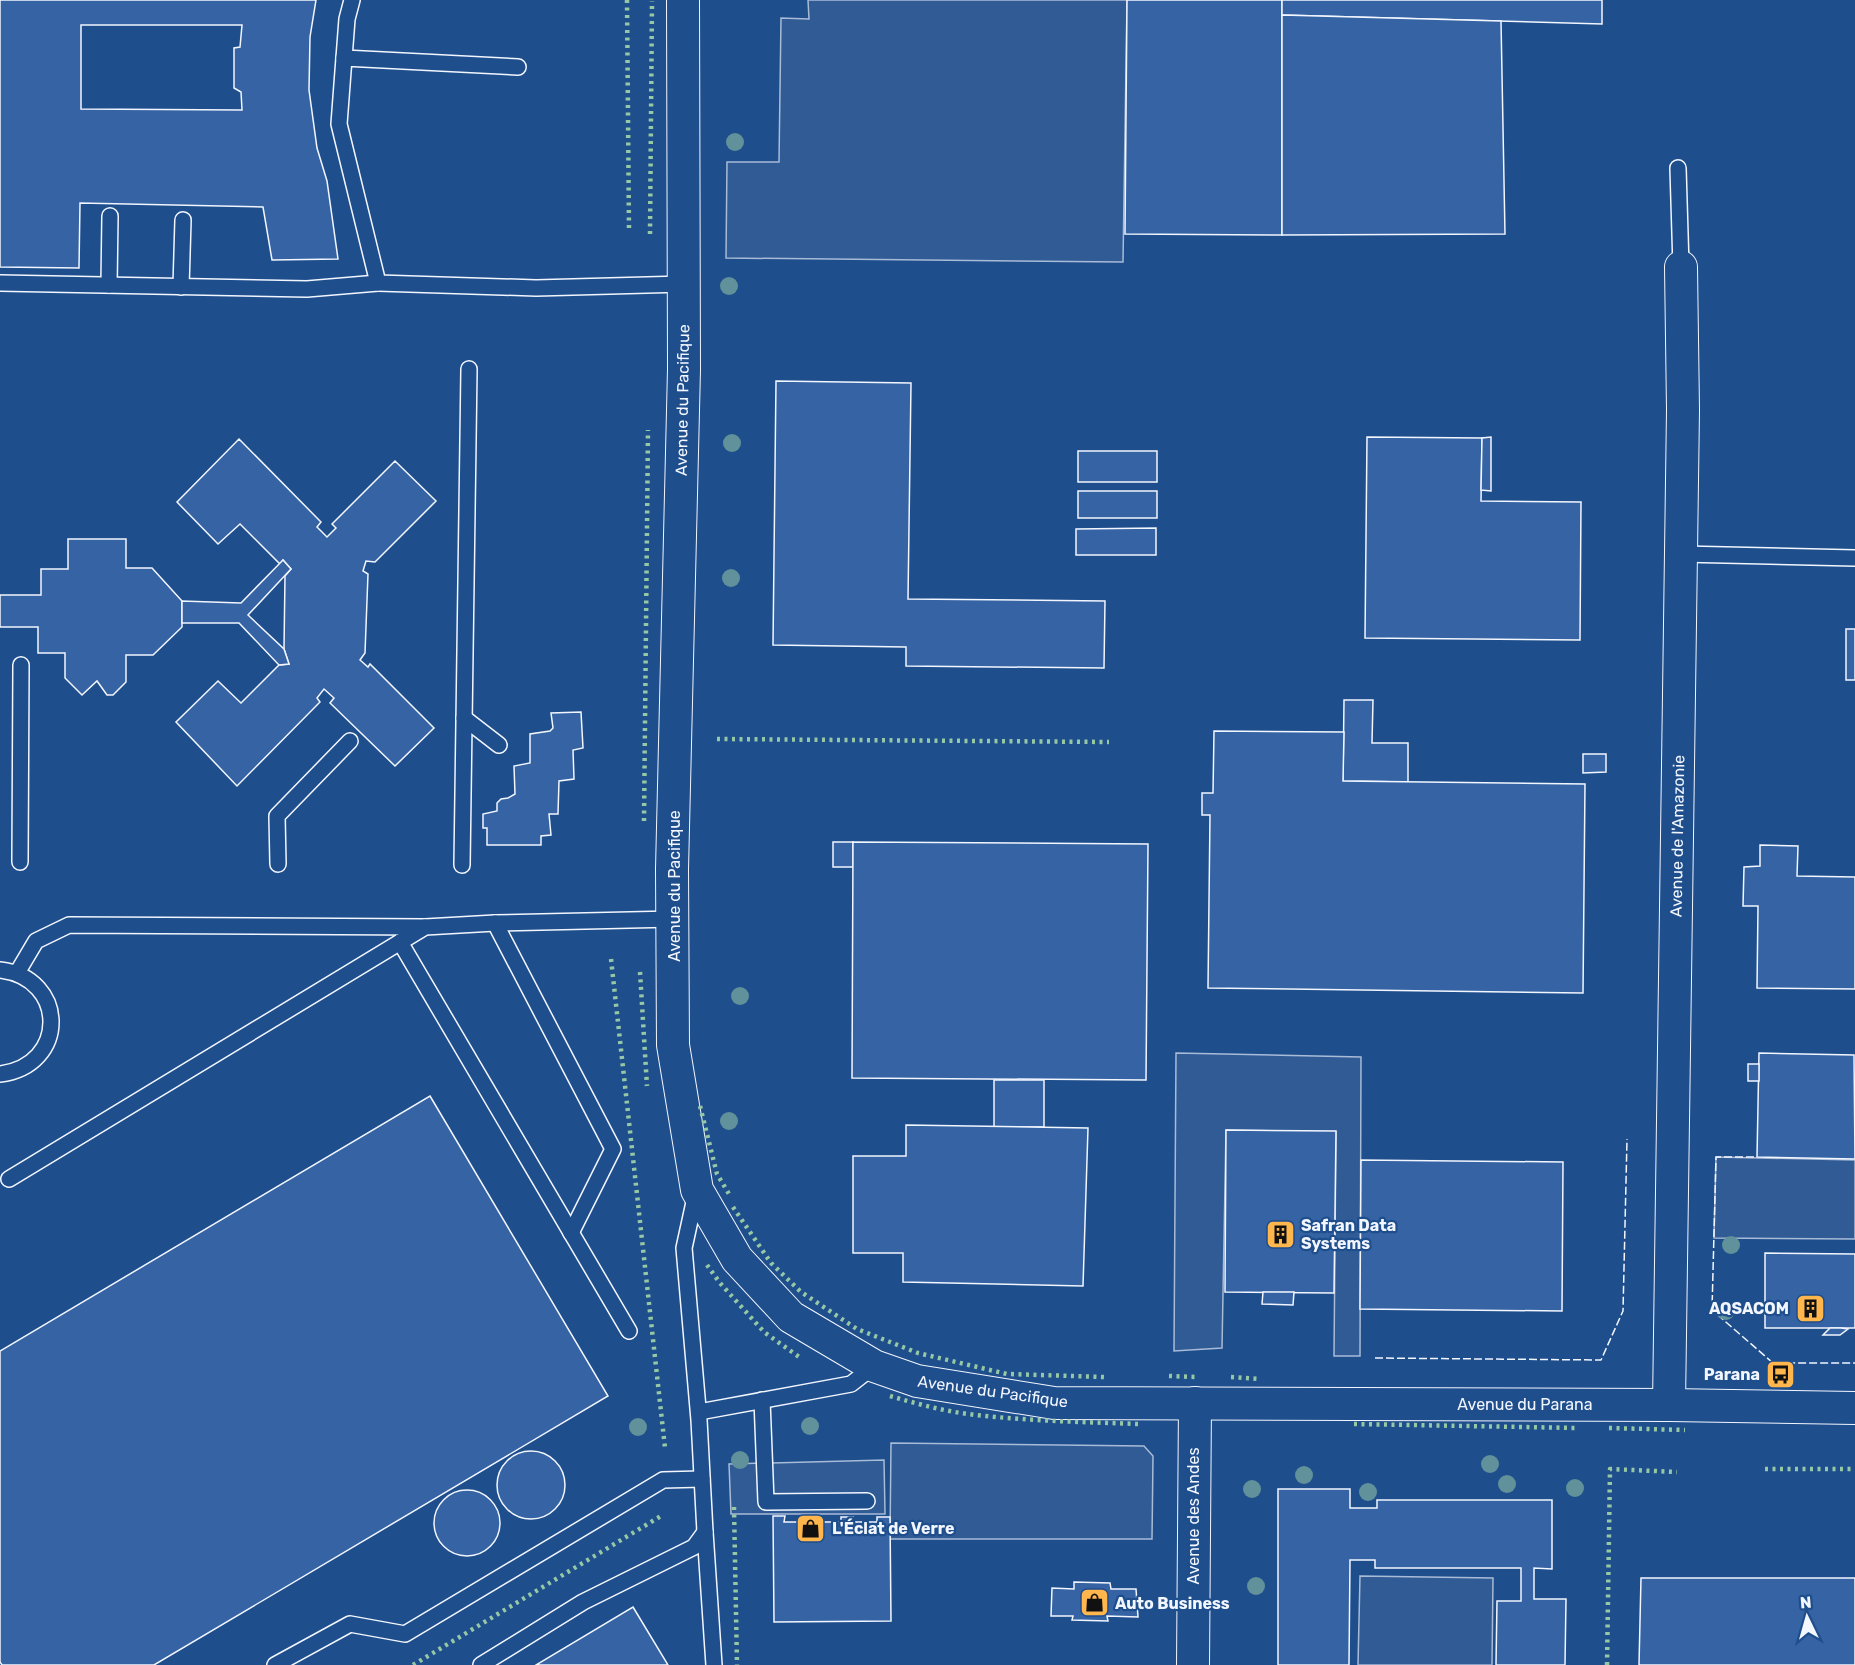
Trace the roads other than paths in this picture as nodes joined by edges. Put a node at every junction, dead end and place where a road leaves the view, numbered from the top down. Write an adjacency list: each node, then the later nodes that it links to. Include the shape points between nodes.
1 (352, 0): 3 (lane)
2 (683, 0): 11 (street, Avenue du Pacifique)
3 (344, 58): 4 (lane); 10 (lane, via 339,124)
4 (518, 67)
5 (1678, 168): 8 (lane)
6 (110, 216): 12 (lane)
7 (183, 220): 13 (lane)
8 (1682, 267): 15 (street, Avenue de l'Amazonie)
9 (0, 283): 12 (lane)
10 (378, 283): 11 (lane, via 536,288); 13 (lane, via 307,289)
11 (684, 284): 24 (street, Avenue du Pacifique)
12 (109, 285): 13 (lane)
13 (182, 287)
14 (469, 369): 18 (lane)
15 (1681, 554): 16 (lane); 38 (street, Avenue de l'Amazonie)
16 (1855, 558)
17 (21, 665): 21 (lane)
18 (464, 718): 20 (lane); 23 (lane)
19 (350, 741): 22 (lane, via 277,816)
20 (498, 745)
21 (20, 862)
22 (278, 864)
23 (462, 865)
24 (674, 919): 25 (lane); 32 (street, Avenue du Pacifique, via 673,1045)
25 (495, 923): 26 (lane); 33 (lane, via 613,1149)
26 (425, 927): 27 (lane); 29 (lane, via 69,926 36,941)
27 (400, 942): 31 (lane); 33 (lane)
28 (0, 970): 29 (lane)
29 (17, 973): 30 (lane, via 43,993 52,1024 40,1054 14,1072)
30 (0, 1074)
31 (9, 1179)
32 (697, 1190): 35 (street, Avenue du Pacifique, via 737,1259 791,1317); 40 (lane, via 684,1248)
33 (571, 1233): 34 (lane)
34 (629, 1331)
35 (874, 1366): 36 (lane, via 851,1384); 37 (street, Avenue du Pacifique, via 917,1381 1054,1403)
36 (762, 1400): 40 (lane); 42 (lane, via 766,1502)
37 (1195, 1402): 38 (street, Avenue du Parana); 47 (street, Avenue des Andes)
38 (1669, 1405): 39 (street, Avenue du Parana)
39 (1855, 1408)
40 (699, 1412): 41 (lane)
41 (702, 1479): 43 (lane); 44 (lane, via 663,1480 405,1634 350,1624)
42 (867, 1501)
43 (705, 1532): 45 (lane, via 694,1547 583,1602); 46 (lane)
44 (275, 1665)
45 (481, 1665)
46 (714, 1665)
47 (1193, 1665)

